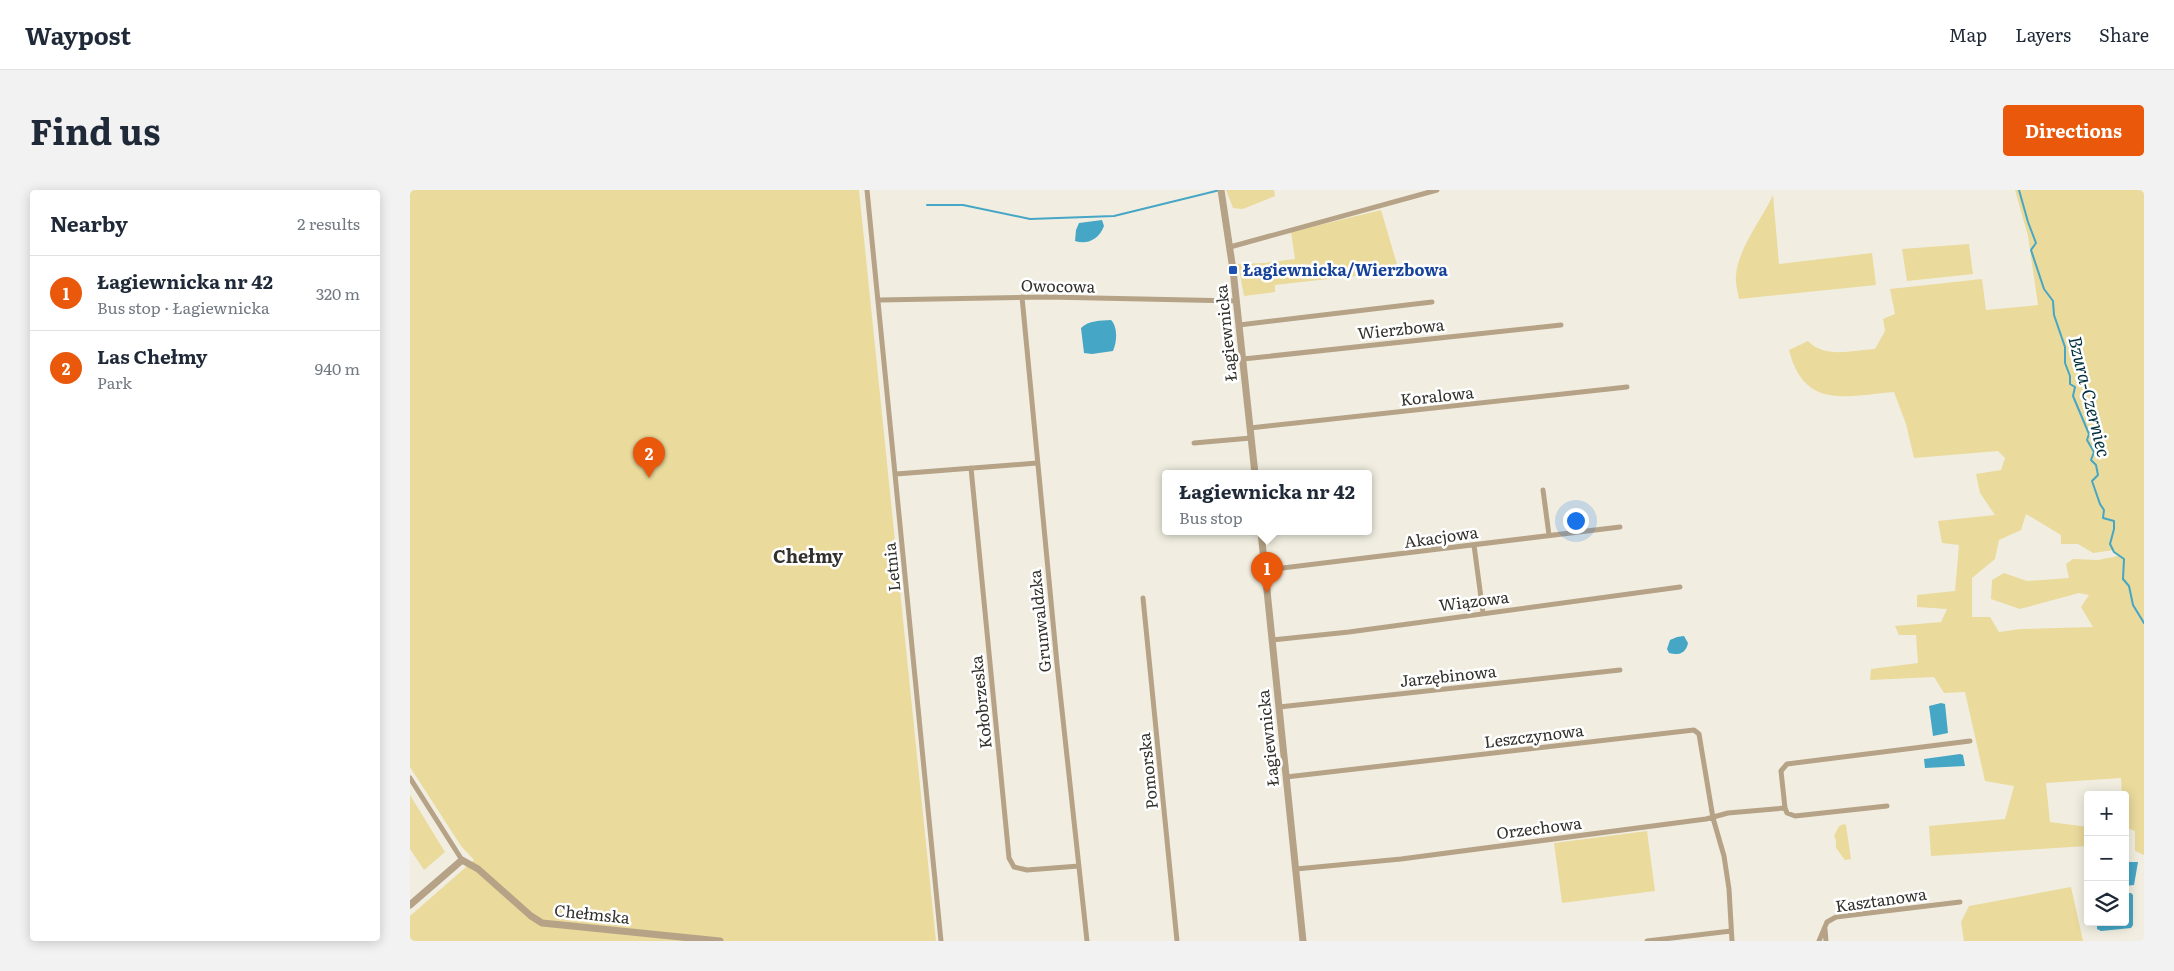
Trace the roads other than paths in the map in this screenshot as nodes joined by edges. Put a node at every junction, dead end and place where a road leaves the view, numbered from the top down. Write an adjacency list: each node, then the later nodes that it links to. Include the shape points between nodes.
1 (867, 190): 6 (street, Letnia)
2 (1221, 190): 4 (street, Łagiewnicka)
3 (1437, 190): 4 (street)
4 (1230, 247): 7 (street, Łagiewnicka)
5 (1022, 297): 6 (street, Owocowa); 7 (street, Owocowa); 16 (street, Grunwaldzka)
6 (879, 300): 19 (street, Letnia)
7 (1237, 301): 9 (street, Łagiewnicka)
8 (1432, 302): 9 (street)
9 (1239, 325): 11 (street, Łagiewnicka)
10 (1561, 325): 11 (street, Wierzbowa)
11 (1243, 359): 13 (street, Łagiewnicka)
12 (1627, 387): 13 (street, Koralowa)
13 (1250, 428): 14 (street, Łagiewnicka)
14 (1251, 438): 15 (street); 18 (street, Łagiewnicka)
15 (1194, 443)
16 (1037, 463): 17 (street); 39 (street, Grunwaldzka)
17 (972, 468): 19 (street); 39 (street, Kołobrzeska, via 1009,858 1014,867 1026,870)
18 (1255, 470)
19 (896, 474): 46 (street, Letnia)
20 (1543, 490): 23 (street)
21 (1620, 527): 23 (street, Akacjowa)
22 (1261, 535): 25 (street, Łagiewnicka)
23 (1549, 535): 24 (street, Akacjowa)
24 (1474, 545): 25 (street, Akacjowa); 28 (street)
25 (1265, 570): 29 (street, Łagiewnicka)
26 (1680, 587): 28 (street, Wiązowa)
27 (1143, 598): 48 (street, Pomorska)
28 (1483, 613): 29 (street, Wiązowa)
29 (1272, 640): 31 (street, Łagiewnicka)
30 (1620, 670): 31 (street, Jarzębinowa)
31 (1279, 707): 33 (street, Łagiewnicka)
32 (1970, 741): 36 (street, via 1787,764 1781,771)
33 (1286, 777): 37 (street, Leszczynowa, via 1691,730 1698,734); 40 (street, Łagiewnicka)
34 (410, 778): 38 (street)
35 (1887, 806): 36 (street, Orzechowa, via 1795,816 1787,813)
36 (1785, 808): 37 (street, Orzechowa, via 1728,813)
37 (1713, 818): 40 (street, Orzechowa, via 1401,859); 44 (street, via 1729,889)
38 (462, 860): 42 (street); 45 (street, Chełmska, via 478,869 542,923)
39 (1079, 866): 47 (street, Grunwaldzka)
40 (1296, 869): 49 (street, Łagiewnicka)
41 (1960, 902): 43 (street, Kasztanowa, via 1844,914 1829,919)
42 (410, 905)
43 (1825, 929): 52 (street, Kasztanowa); 53 (street)
44 (1730, 931): 50 (street); 51 (street)
45 (720, 941)
46 (941, 941)
47 (1087, 941)
48 (1177, 941)
49 (1303, 941)
50 (1647, 941)
51 (1732, 941)
52 (1819, 941)
53 (1826, 941)

